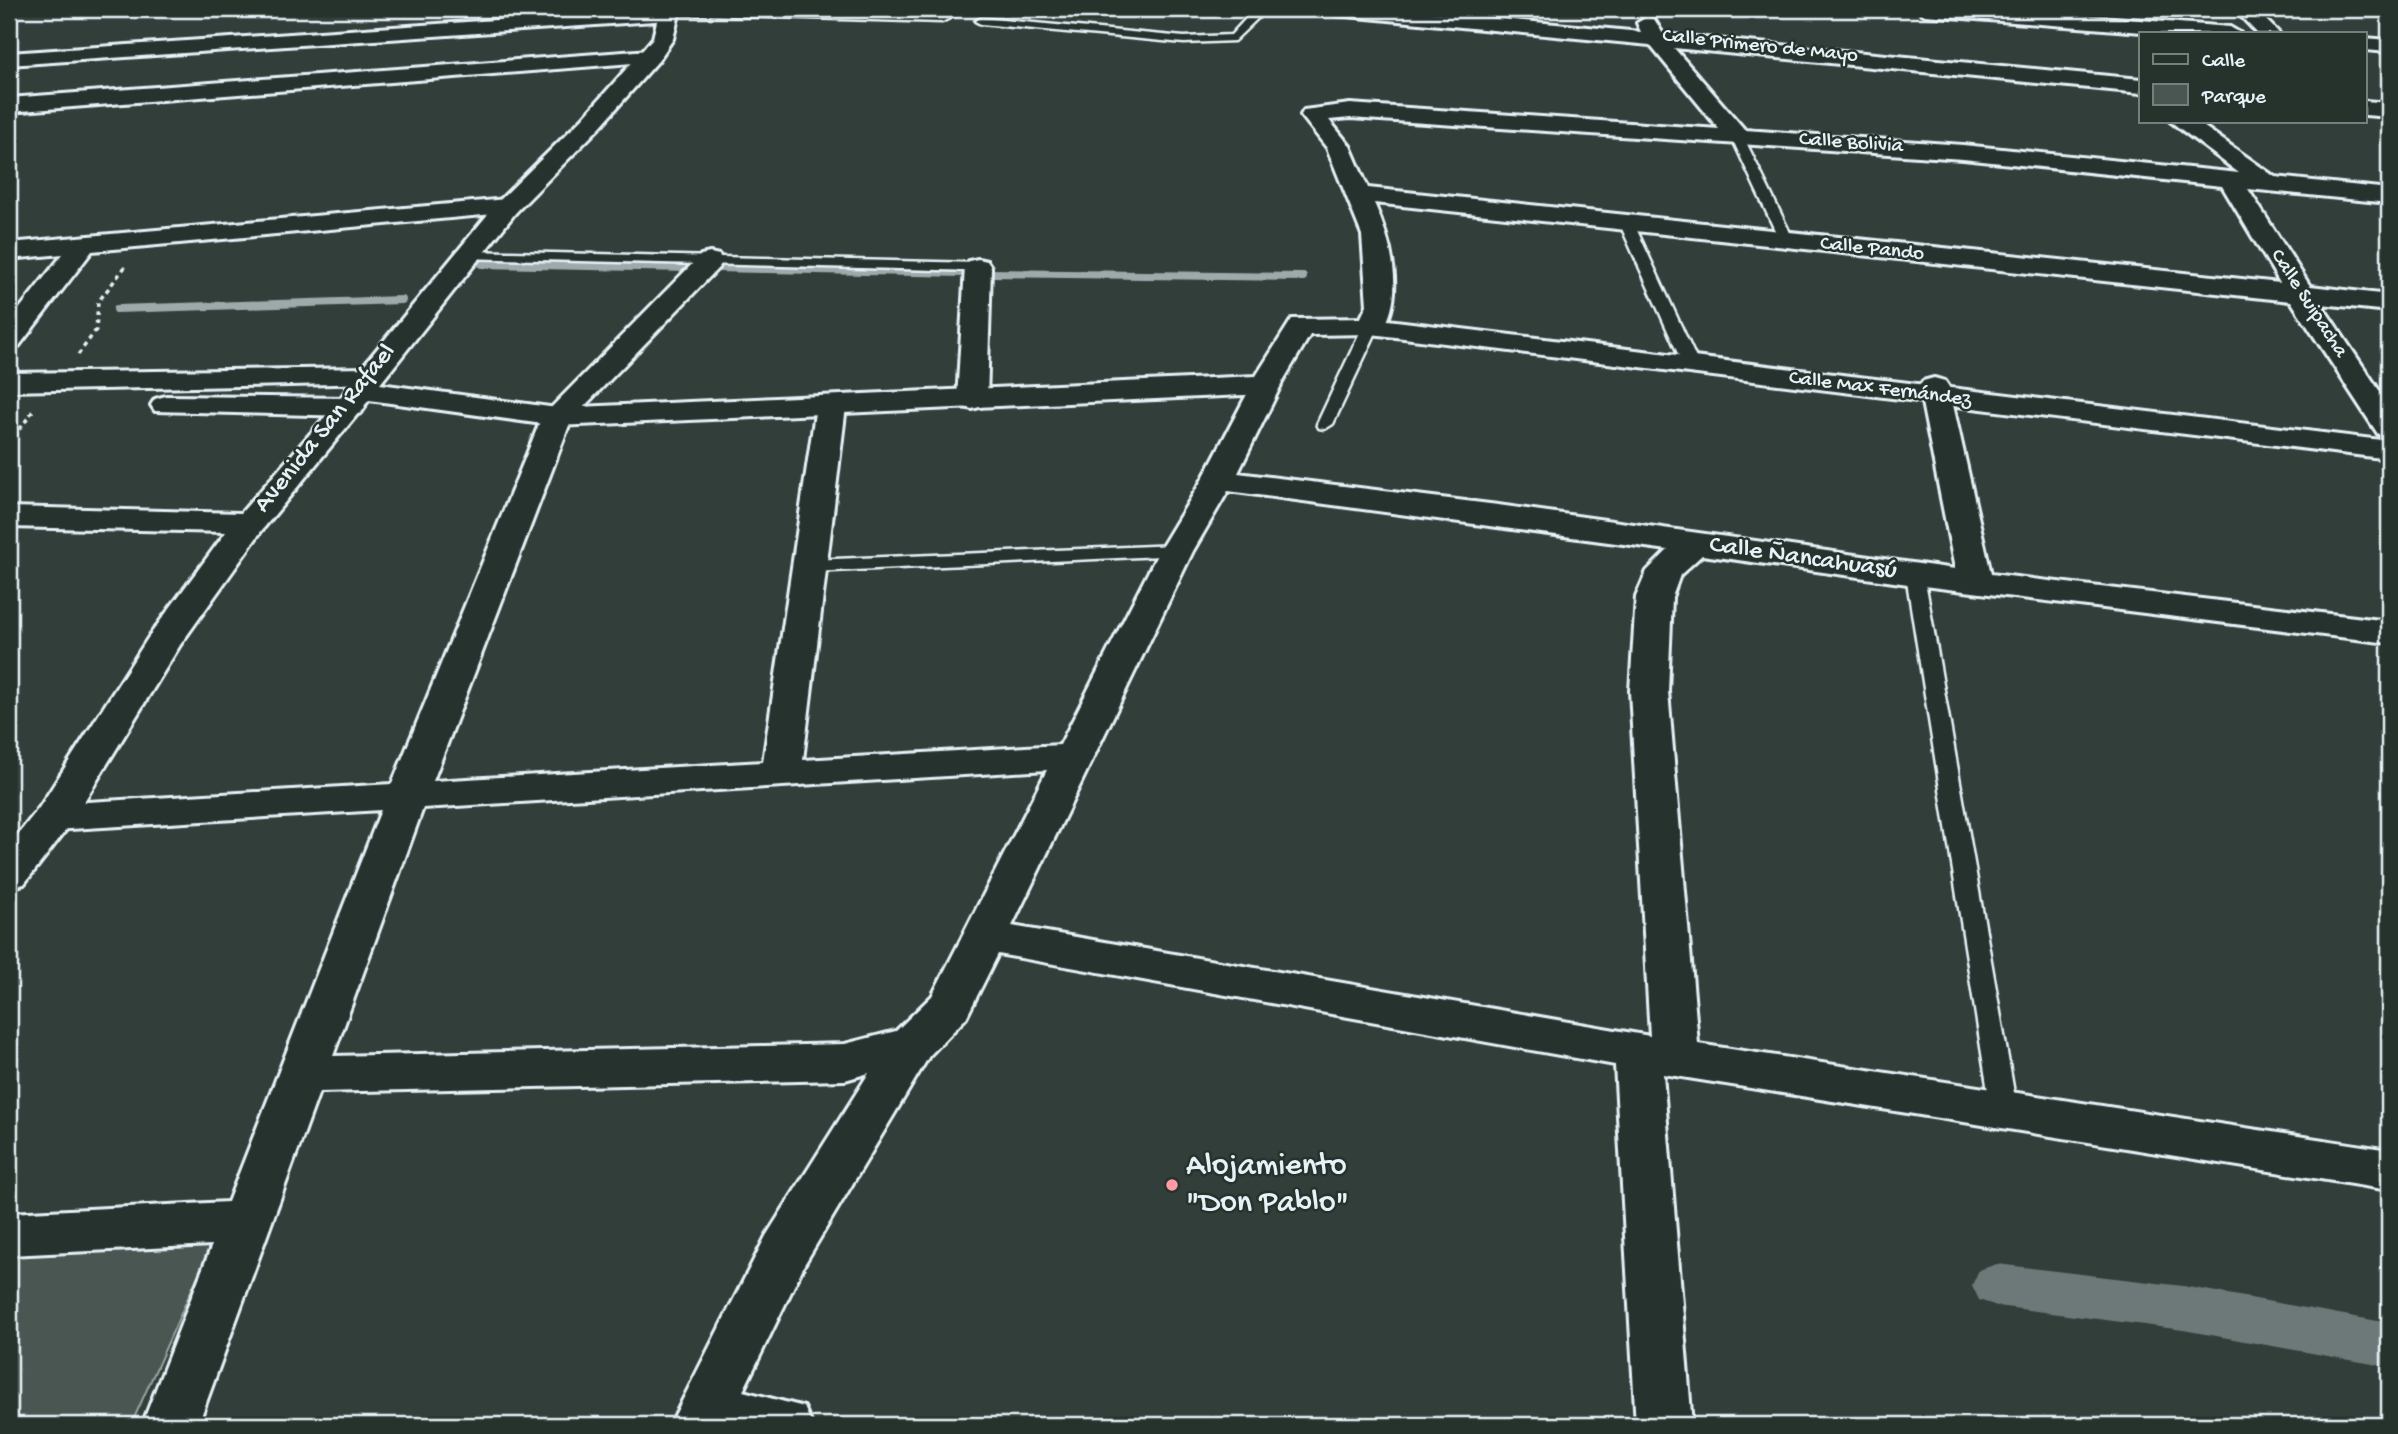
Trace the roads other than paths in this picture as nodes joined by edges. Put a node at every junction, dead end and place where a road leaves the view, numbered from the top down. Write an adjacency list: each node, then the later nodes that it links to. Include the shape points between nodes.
1 (961, 9): 7 (lane, via 942,19)
2 (1268, 9): 8 (lane, via 1256,14 1234,38 1184,40)
3 (1336, 9): 11 (street, Calle Primero de Mayo)
4 (1639, 9): 11 (street)
5 (1925, 9): 9 (street)
6 (2244, 9): 10 (street)
7 (669, 11): 14 (street, Avenida San Rafael, via 663,39); 15 (street)
8 (981, 21)
9 (2217, 32)
10 (2268, 32)
11 (1654, 37): 16 (street, Calle Primero de Mayo); 21 (street)
12 (2366, 44): 13 (street)
13 (2389, 46)
14 (650, 56): 17 (street); 26 (street, Avenida San Rafael)
15 (9, 59)
16 (2137, 88)
17 (9, 104)
18 (2366, 108): 19 (street)
19 (2389, 110)
20 (2182, 122): 23 (street)
21 (1737, 136): 22 (street, Calle Bolivia, via 1976,153); 24 (street, Calle Bolivia, via 1350,111 1312,115 1338,146); 28 (lane)
22 (2230, 179): 23 (street, Calle Bolivia); 34 (street, Calle Suipacha)
23 (2268, 183): 25 (street, Calle Bolivia)
24 (1356, 194): 27 (street, Calle Pando); 36 (street, via 1375,235 1381,305)
25 (2389, 195)
26 (507, 207): 29 (street); 31 (street, Avenida San Rafael)
27 (1627, 224): 28 (street, Calle Pando); 38 (lane)
28 (1787, 242): 34 (street, Calle Pando)
29 (83, 246): 30 (street); 37 (street)
30 (9, 251)
31 (468, 255): 32 (lane); 41 (street, Avenida San Rafael)
32 (710, 261): 33 (lane); 46 (street)
33 (978, 267): 43 (street)
34 (2300, 293): 35 (street, Calle Pando); 48 (street, Calle Suipacha)
35 (2389, 303)
36 (1373, 322): 38 (street, Calle Max Fernández); 40 (street, Calle Max Fernández, via 1316,328 1302,325); 47 (lane)
37 (9, 340)
38 (1690, 361): 42 (street, Calle Max Fernández)
39 (9, 382): 41 (street)
40 (1266, 385): 43 (street); 51 (street)
41 (360, 391): 44 (street); 46 (street); 53 (street, Avenida San Rafael)
42 (1934, 392): 49 (street, Calle Max Fernández); 50 (street, Calle Max Fernández); 58 (street)
43 (972, 400): 45 (street)
44 (23, 404)
45 (831, 405): 46 (street); 56 (street)
46 (556, 417): 62 (street)
47 (1325, 424)
48 (2389, 427)
49 (2389, 441)
50 (2389, 450)
51 (1218, 480): 54 (street, Calle Ñancahuasú); 55 (street)
52 (9, 517): 53 (street)
53 (250, 523): 63 (street, Avenida San Rafael, via 163,643)
54 (1695, 543): 57 (street, Calle Ñancahuasú); 67 (street, via 1664,571 1654,597 1649,691)
55 (1176, 551): 56 (lane); 60 (street)
56 (810, 566): 61 (street)
57 (1914, 575): 58 (street, Calle Ñancahuasú); 69 (lane)
58 (1975, 580): 59 (street, Calle Ñancahuasú)
59 (2389, 632)
60 (1073, 756): 61 (street); 65 (street)
61 (781, 773): 62 (street)
62 (407, 796): 63 (street); 68 (street)
63 (54, 817): 64 (street, Avenida San Rafael)
64 (9, 874)
65 (986, 937): 66 (street, via 950,1006); 67 (street)
66 (912, 1044): 68 (street, via 845,1062); 73 (street, via 785,1251)
67 (1656, 1054): 69 (street); 76 (street)
68 (302, 1075): 71 (street)
69 (2004, 1110): 70 (street)
70 (2389, 1170)
71 (246, 1222): 72 (street); 74 (street)
72 (9, 1234)
73 (702, 1417): 75 (street)
74 (170, 1425)
75 (784, 1425)
76 (1664, 1425)

